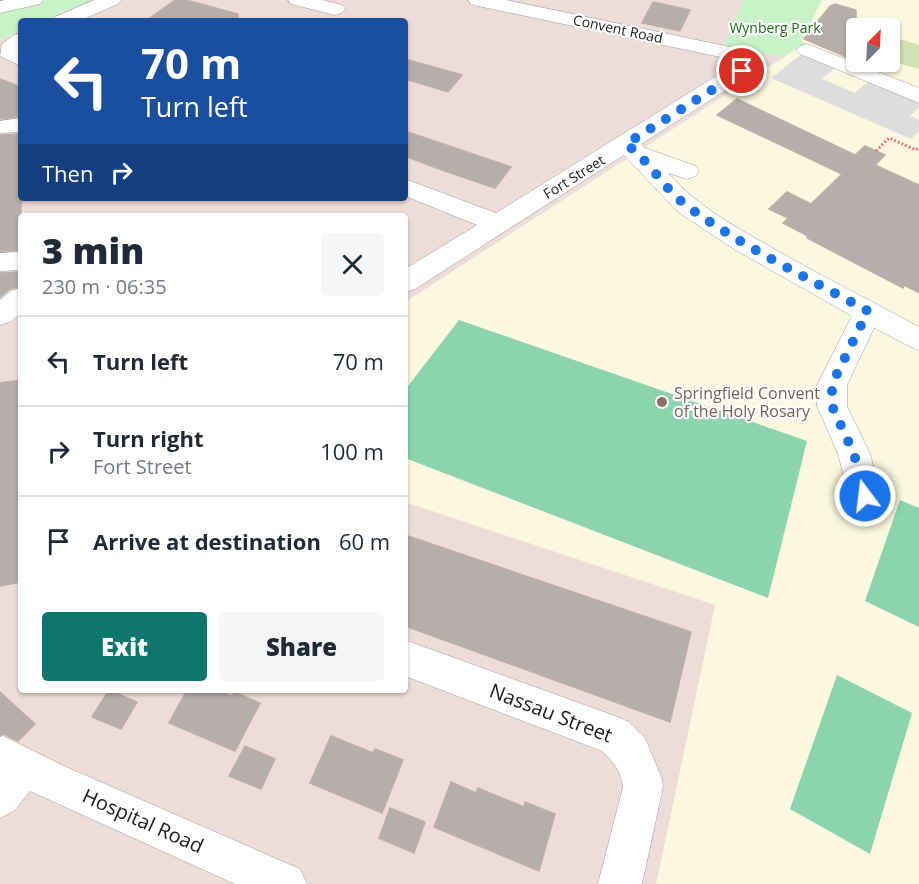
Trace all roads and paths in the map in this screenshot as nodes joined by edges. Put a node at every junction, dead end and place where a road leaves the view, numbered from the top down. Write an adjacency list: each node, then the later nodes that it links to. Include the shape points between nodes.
1 (33, 0): 5 (street)
2 (111, 0): 7 (street)
3 (298, 0): 6 (street)
4 (478, 0): 9 (street, Convent Road, via 730,53 744,61)
5 (0, 7)
6 (335, 9)
7 (69, 18)
8 (807, 50): 10 (street)
9 (742, 71): 12 (street, Fort Street)
10 (919, 96)
11 (919, 147): 13 (path, via 916,150 889,138)
12 (633, 149): 14 (street); 16 (street, Fort Street); 21 (street, via 686,205 745,243)
13 (876, 151)
14 (687, 171)
15 (408, 188): 16 (street)
16 (500, 224): 19 (street, Fort Street)
17 (18, 261): 18 (street)
18 (0, 262)
19 (408, 280)
20 (18, 300): 22 (street)
21 (868, 311): 23 (street); 24 (street, via 832,384 832,406 854,454)
22 (0, 315)
23 (919, 340)
24 (865, 496)
25 (408, 659): 28 (street, Nassau Street, via 615,736 627,746 636,759 643,787)
26 (9, 773): 27 (street, Hospital Road)
27 (285, 884)
28 (620, 884)

